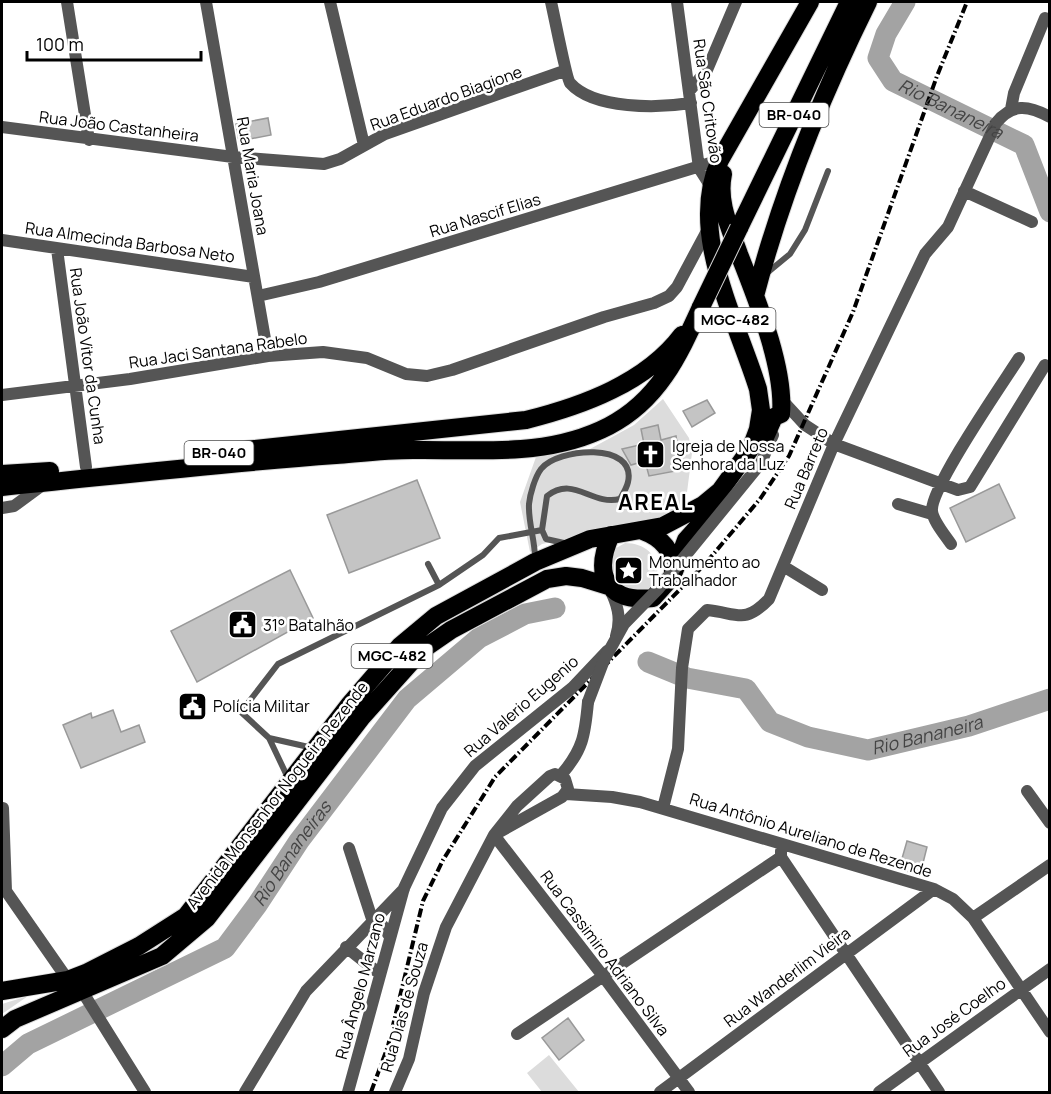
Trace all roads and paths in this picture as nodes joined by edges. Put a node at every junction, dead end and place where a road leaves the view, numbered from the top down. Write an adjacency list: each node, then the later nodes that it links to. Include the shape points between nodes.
1 (67, 2): 17 (street)
2 (206, 2): 20 (street, Rua Maria Joana)
3 (330, 2): 18 (street)
4 (551, 2): 11 (street)
5 (677, 2): 12 (street, Rua São Critovão)
6 (736, 2): 12 (street, via 707,70)
7 (810, 2): 19 (highway, MGC-482)
8 (849, 2): 34 (highway, BR-040, bridge)
9 (868, 2): 32 (highway, via 817,117 768,244)
10 (1045, 18): 14 (street)
11 (564, 71): 13 (street, via 570,83 597,99 629,106); 18 (street, Rua Eduardo Biagione, via 386,134)
12 (690, 90): 13 (street, Rua São Critovão)
13 (691, 103): 21 (street, Rua São Critovão)
14 (1011, 109): 15 (street, via 1028,107); 23 (street, Rua Barreto, via 996,123)
15 (1050, 117)
16 (2, 127): 17 (street, Rua João Castanheira)
17 (88, 140): 20 (street, Rua João Castanheira)
18 (363, 146): 20 (street, Rua Eduardo Biagione, via 324,165)
19 (724, 154): 21 (street, Rua Nascif Elias); 24 (highway, MGC-482)
20 (233, 157): 31 (street, Rua Maria Joana)
21 (699, 168): 24 (street, Rua São Critovão); 33 (street, Rua Nascif Elias, via 319,282)
22 (828, 171): 32 (lane, via 805,230 790,254)
23 (964, 191): 25 (street); 41 (street, Rua Barreto, via 948,227 925,254)
24 (716, 193): 26 (highway, MGC-482); 29 (highway, MGC-482)
25 (1032, 222)
26 (708, 229): 30 (highway, MGC-482); 35 (street, Rua Jaci Santana Rabelo, via 669,296 452,370 426,376 406,374 368,358 323,352)
27 (2, 240): 28 (street, Rua Almecinda Barbosa Neto)
28 (57, 249): 31 (street, Rua Almecinda Barbosa Neto); 38 (street, Rua João Vitor da Cunha)
29 (739, 254): 30 (highway, via 722,253); 32 (highway, MGC-482)
30 (715, 263): 40 (highway, MGC-482, via 758,389)
31 (254, 277): 33 (street, Rua Maria Joana)
32 (757, 287): 40 (highway, MGC-482, via 781,385)
33 (258, 296): 35 (street, Rua Maria Joana)
34 (700, 311): 42 (highway, BR-040, via 675,345 646,370 565,411 526,420); 45 (highway, BR-040, via 681,354 653,393 610,425 549,447 336,454)
35 (268, 356): 38 (street, Rua Jaci Santana Rabelo)
36 (1019, 358): 44 (street)
37 (1045, 365): 44 (street, via 969,487 958,490)
38 (76, 386): 39 (street, Rua Jaci Santana Rabelo); 42 (street, Rua João Vitor da Cunha)
39 (2, 395)
40 (774, 410): 41 (street); 51 (highway, Avenida Monsenhor Nogueira Rezende / MGC-482, via 720,491 703,505 663,526); 59 (highway, via 751,467 686,540); 68 (street, bridge, via 771,440 761,463 624,624 604,660 588,702 584,740 576,758)
41 (834, 444): 44 (street); 58 (street, Rua Barreto)
42 (86, 467): 43 (highway, BR-040)
43 (2, 474)
44 (942, 482): 49 (street)
45 (47, 483): 46 (highway, BR-040); 48 (street, via 14,506)
46 (2, 487)
47 (898, 504): 49 (street)
48 (2, 508)
49 (932, 514): 55 (street)
50 (542, 530): 52 (lane); 52 (lane, via 547,496 555,490 570,487 610,501 620,499 628,482 622,460 612,454 586,452 555,458 541,469 529,503); 54 (lane, via 546,539 560,543)
51 (643, 531): 53 (highway, Avenida Monsenhor Nogueira Rezende / MGC-482); 59 (highway, via 655,535 667,548 673,565)
52 (533, 533): 56 (lane); 60 (lane, via 499,538 483,555)
53 (611, 535): 54 (highway, Avenida Monsenhor Nogueira Rezende / MGC-482); 61 (highway, via 602,563)
54 (590, 539): 56 (highway, Avenida Monsenhor Nogueira Rezende / MGC-482)
55 (951, 543)
56 (535, 562): 65 (highway, Avenida Monsenhor Nogueira Rezende / MGC-482, via 419,628)
57 (428, 564): 60 (lane)
58 (783, 566): 62 (street); 74 (street, Rua Barreto, via 769,599 756,613 740,617 707,610 688,628 678,749)
59 (672, 577): 63 (highway)
60 (439, 585): 66 (lane, via 278,664 241,712)
61 (608, 586): 63 (highway, MGC-482, via 631,598); 64 (street, via 619,616); 65 (highway, Avenida Monsenhor Nogueira Rezende / MGC-482, via 566,576 531,585 422,650)
62 (822, 590)
63 (653, 598): 64 (street, Rua Valerio Eugenio)
64 (612, 646): 82 (street, Rua Valerio Eugenio, via 572,688 475,766 442,808)
65 (356, 711): 67 (highway, Avenida Monsenhor Nogueira Rezende / MGC-482); 79 (highway, Avenida Monsenhor Nogueira Rezende / MGC-482)
66 (269, 738): 67 (lane); 69 (lane)
67 (314, 748): 69 (highway, Avenida Monsenhor Nogueira Rezende / MGC-482)
68 (561, 775): 70 (street, via 550,776); 72 (street, via 567,783)
69 (289, 781): 79 (highway, Avenida Monsenhor Nogueira Rezende / MGC-482)
70 (544, 784): 72 (street, via 551,798); 76 (street, Rua Dias de Souza, via 517,806)
71 (1027, 791): 75 (street)
72 (563, 795): 74 (street, Rua Antônio Aureliano de Rezende, via 612,796); 76 (street)
73 (3, 807): 84 (street)
74 (663, 808): 77 (street, Rua Antônio Aureliano de Rezende)
75 (1050, 823)
76 (494, 835): 92 (street, Rua Cassimiro Adriano Silva); 104 (street, Rua Dias de Souza, via 442,938 409,1059)
77 (781, 842): 80 (street); 83 (street, Rua Antônio Aureliano de Rezende)
78 (348, 848): 86 (street)
79 (250, 849): 94 (highway, Avenida Monsenhor Nogueira Rezende / MGC-482, via 186,916)
80 (781, 857): 89 (street); 92 (street)
81 (1050, 865): 85 (street)
82 (404, 888): 86 (street); 87 (street, Rua Ângelo Marzano)
83 (934, 889): 85 (street, Rua Antônio Aureliano de Rezende, via 953,899); 89 (street, Rua Wanderlim Vieira)
84 (4, 891): 94 (street)
85 (973, 918): 93 (street, Rua Antônio Aureliano de Rezende)
86 (372, 919): 87 (street, via 383,926); 88 (street)
87 (390, 938): 91 (street, Rua Ângelo Marzano)
88 (346, 947): 91 (street); 102 (street, via 306,991)
89 (845, 954): 99 (street); 100 (street, Rua Wanderlim Vieira)
90 (1050, 969): 93 (street, Rua José Coelho)
91 (380, 974): 103 (street, Rua Ângelo Marzano)
92 (603, 976): 98 (street); 100 (street, Rua Cassimiro Adriano Silva)
93 (1020, 989): 97 (street, Rua Antônio Aureliano de Rezende); 99 (street, Rua José Coelho)
94 (79, 990): 95 (highway, Avenida Monsenhor Nogueira Rezende / MGC-482); 96 (highway, via 62,992); 101 (street)
95 (2, 991)
96 (8, 1024)
97 (1050, 1032)
98 (517, 1034)
99 (919, 1064): 107 (street, Rua José Coelho); 108 (street)
100 (678, 1079): 105 (street, Rua Wanderlim Vieira); 106 (street, Rua Cassimiro Adriano Silva)
101 (145, 1092)
102 (245, 1092)
103 (348, 1092)
104 (395, 1092)
105 (660, 1092)
106 (689, 1092)
107 (879, 1092)
108 (939, 1092)

